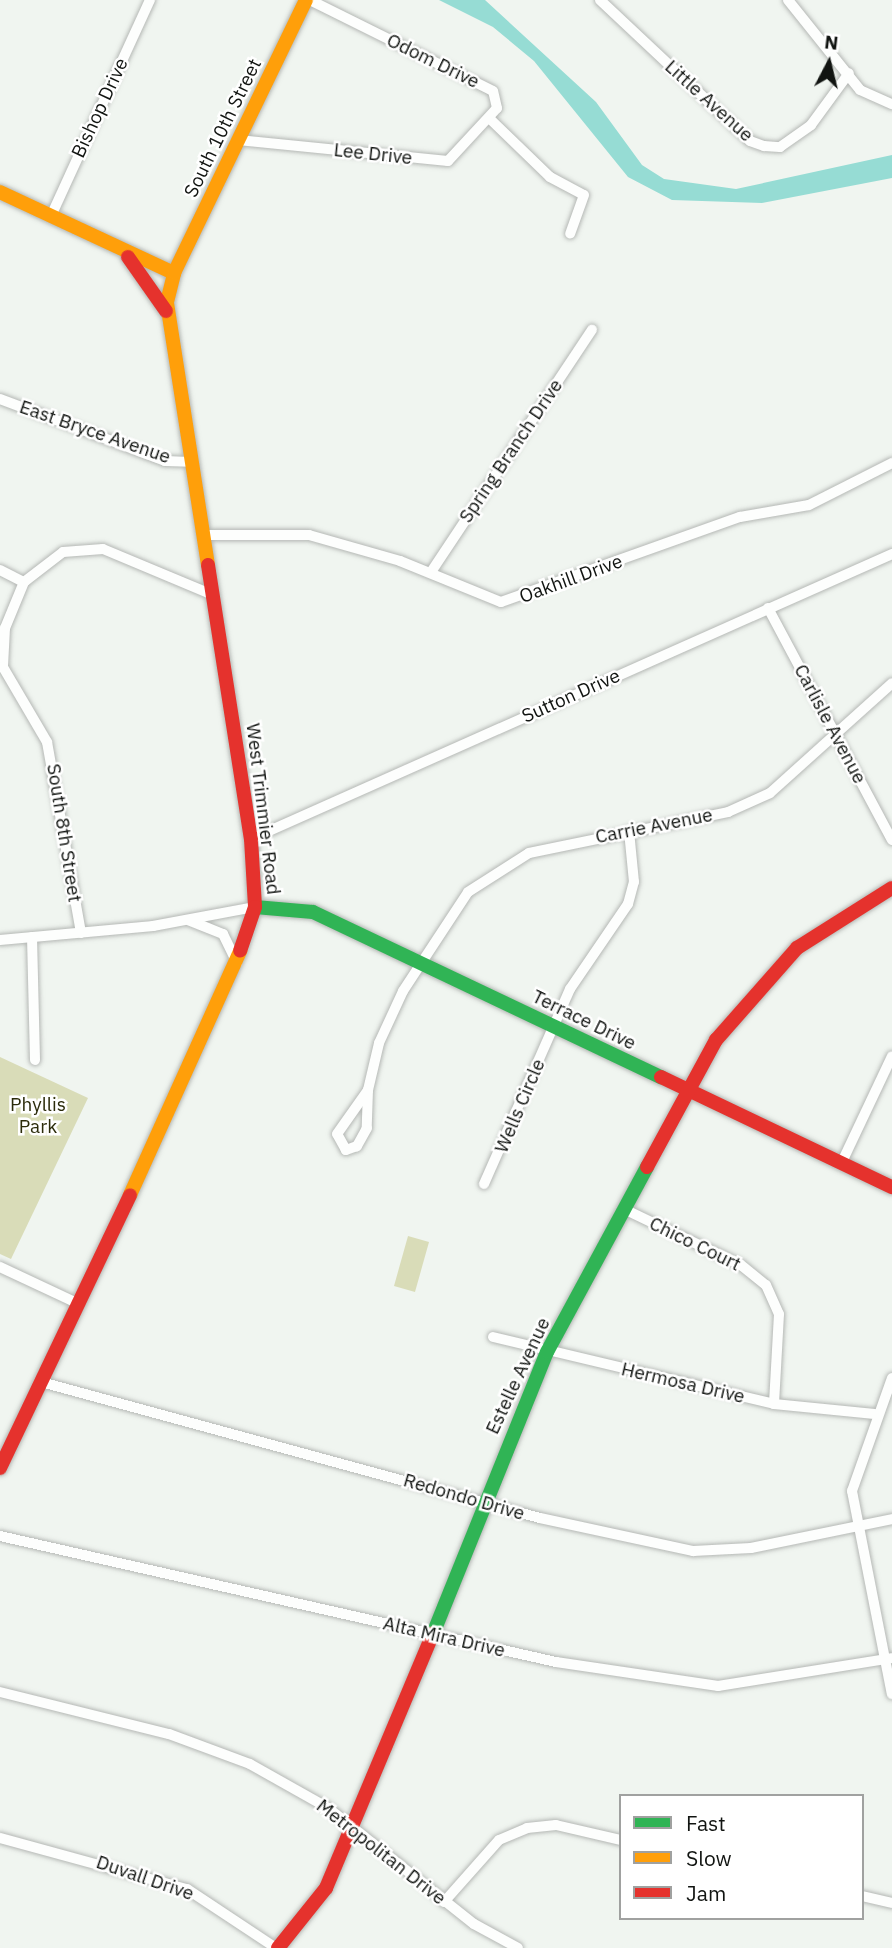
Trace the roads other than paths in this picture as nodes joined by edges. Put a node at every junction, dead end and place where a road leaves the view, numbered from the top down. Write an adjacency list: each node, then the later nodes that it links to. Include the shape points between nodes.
1 (150, 0): 10 (street, Bishop Drive)
2 (308, 0): 7 (street, Odom Drive, via 493,90 497,108); 8 (street, South 10th Street)
3 (600, 0): 5 (street, Little Avenue, via 750,141 764,146 793,141)
4 (789, 0): 5 (street)
5 (849, 73): 6 (street, via 860,90)
6 (892, 104)
7 (489, 118): 8 (street, Lee Drive, via 448,161); 11 (street, via 550,177 584,195)
8 (238, 140): 13 (street, South 10th Street)
9 (0, 192): 10 (street)
10 (51, 216): 12 (street)
11 (570, 234)
12 (113, 245): 13 (street); 14 (street, via 145,273)
13 (174, 273): 14 (street, West Trimmier Road)
14 (166, 312): 17 (street, West Trimmier Road)
15 (592, 330): 22 (street, Spring Branch Drive)
16 (0, 399): 17 (street, East Bryce Avenue, via 165,461)
17 (190, 462): 19 (street, West Trimmier Road)
18 (892, 463): 22 (street, Oakhill Drive, via 809,505 740,517 516,599 501,602)
19 (202, 535): 22 (street, Oakhill Drive, via 306,535); 24 (street, West Trimmier Road)
20 (892, 554): 25 (street, Sutton Drive)
21 (0, 570): 23 (street)
22 (430, 572)
23 (24, 582): 24 (street, via 63,552 87,548); 34 (street, South 8th Street, via 5,628 4,667 47,741)
24 (213, 595): 29 (street, West Trimmier Road)
25 (768, 608): 27 (street, Carlisle Avenue); 29 (street, Sutton Drive)
26 (892, 683): 27 (street, Carrie Avenue)
27 (835, 734): 28 (street, Carrie Avenue, via 770,793 728,812); 30 (street, Carlisle Avenue)
28 (629, 831): 37 (street, Carrie Avenue, via 550,847 507,865 454,907); 39 (street, Wells Circle, via 634,882 628,904 586,961)
29 (251, 839): 32 (street, West Trimmier Road)
30 (892, 840)
31 (892, 888): 43 (street, Estelle Avenue, via 797,948 760,984 716,1041)
32 (255, 908): 33 (street); 37 (street, Terrace Drive, via 313,912); 38 (street, West Trimmier Road)
33 (188, 920): 34 (street); 38 (street, via 223,934)
34 (80, 933): 35 (street)
35 (32, 937): 36 (street); 41 (street)
36 (0, 940)
37 (419, 962): 39 (street, Terrace Drive); 42 (street, Carrie Avenue, via 379,1044)
38 (238, 965): 49 (street, West Trimmier Road)
39 (553, 1026): 43 (street, Terrace Drive); 45 (street, Wells Circle)
40 (892, 1056): 44 (street)
41 (34, 1060)
42 (368, 1090): 42 (street, via 367,1128 357,1146 346,1150 337,1134)
43 (692, 1094): 44 (street, Terrace Drive); 47 (street, Estelle Avenue)
44 (841, 1164): 46 (street, Terrace Drive)
45 (484, 1184)
46 (892, 1187)
47 (626, 1210): 51 (street, Estelle Avenue); 54 (street, Chico Court, via 741,1265 766,1285 779,1314)
48 (0, 1267): 49 (street)
49 (79, 1304): 53 (street, West Trimmier Road)
50 (493, 1337): 51 (street, Hermosa Drive)
51 (547, 1352): 54 (street, Hermosa Drive); 57 (street, Estelle Avenue)
52 (892, 1378): 55 (street)
53 (41, 1382): 56 (street, West Trimmier Road); 57 (street, Redondo Drive)
54 (774, 1404): 55 (street, Hermosa Drive)
55 (875, 1414): 59 (street, via 852,1491)
56 (0, 1468)
57 (483, 1502): 59 (street, Redondo Drive, via 693,1551 751,1548); 61 (street, Estelle Avenue)
58 (892, 1518): 59 (street, Redondo Drive)
59 (856, 1529): 62 (street)
60 (0, 1536): 61 (street, Alta Mira Drive)
61 (430, 1635): 62 (street, Alta Mira Drive, via 556,1662 718,1686); 65 (street, Estelle Avenue)
62 (889, 1659): 64 (street)
63 (0, 1692): 65 (street, Metropolitan Drive, via 215,1751 291,1785)
64 (892, 1694)
65 (355, 1828): 69 (street, Metropolitan Drive); 71 (street, Estelle Avenue, via 326,1888)
66 (0, 1838): 71 (street, Duvall Drive, via 187,1889)
67 (619, 1840): 69 (street, via 556,1825 527,1828 499,1840)
68 (864, 1896): 70 (street)
69 (444, 1902): 72 (street, Metropolitan Drive)
70 (892, 1903)
71 (277, 1948)
72 (518, 1948)

